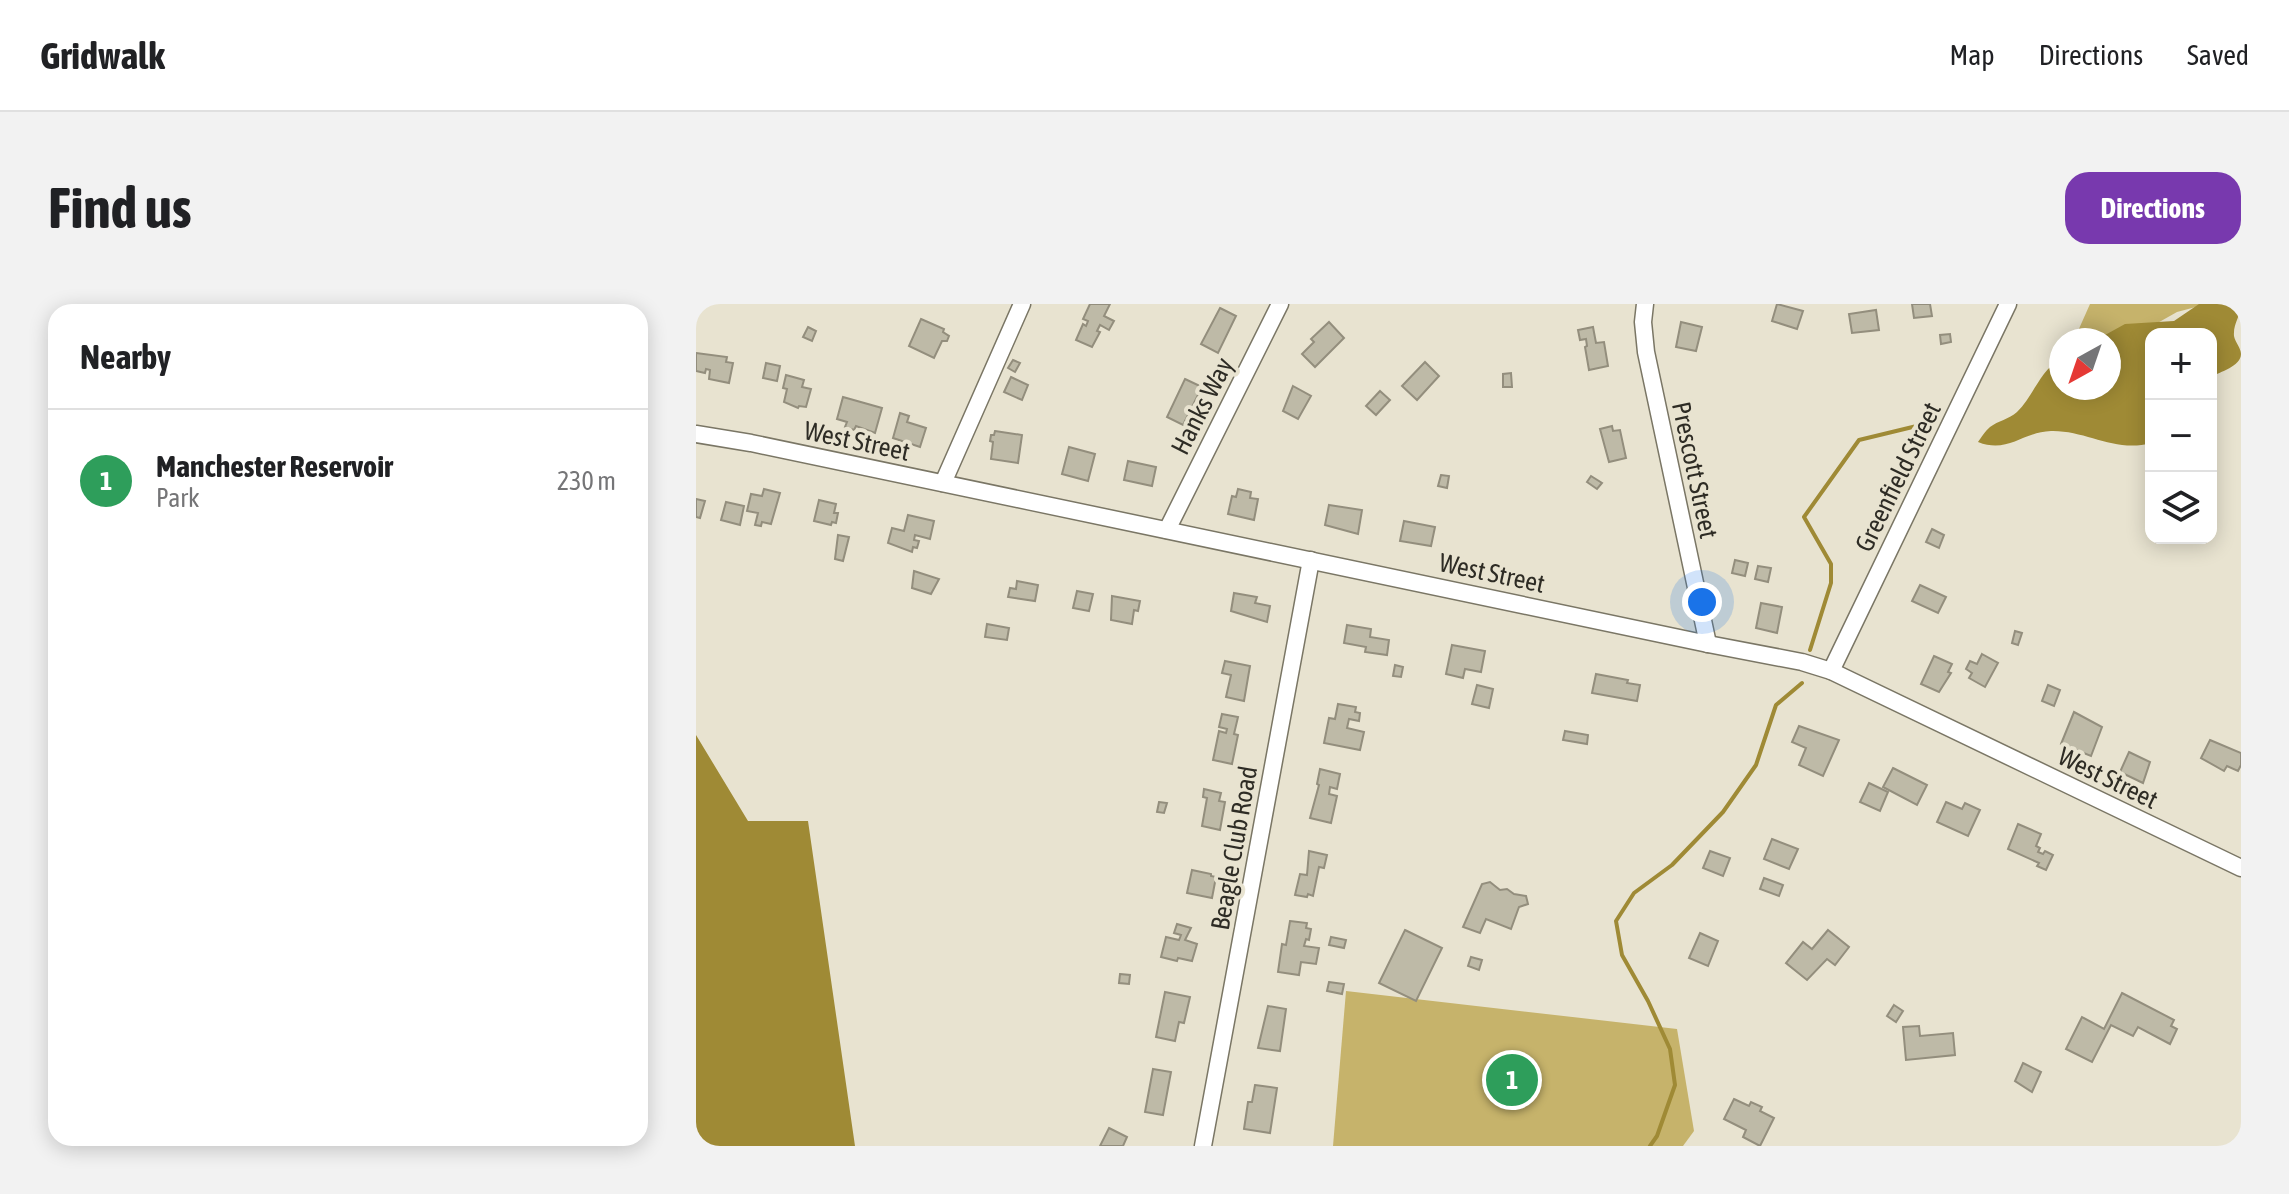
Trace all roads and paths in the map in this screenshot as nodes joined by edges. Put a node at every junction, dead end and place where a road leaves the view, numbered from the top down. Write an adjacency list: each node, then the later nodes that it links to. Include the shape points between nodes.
1 (1022, 304): 6 (street)
2 (1280, 304): 7 (street, Hanks Way)
3 (1645, 304): 9 (street, Prescott Street, via 1646,352)
4 (2008, 304): 10 (street, Greenfield Street)
5 (696, 434): 6 (street, West Street)
6 (943, 483): 7 (street, West Street)
7 (1167, 530): 8 (street, West Street)
8 (1311, 560): 9 (street, West Street); 12 (street, Beagle Club Road)
9 (1708, 644): 10 (street, West Street)
10 (1831, 671): 11 (street, West Street)
11 (2241, 868)
12 (1203, 1146)

